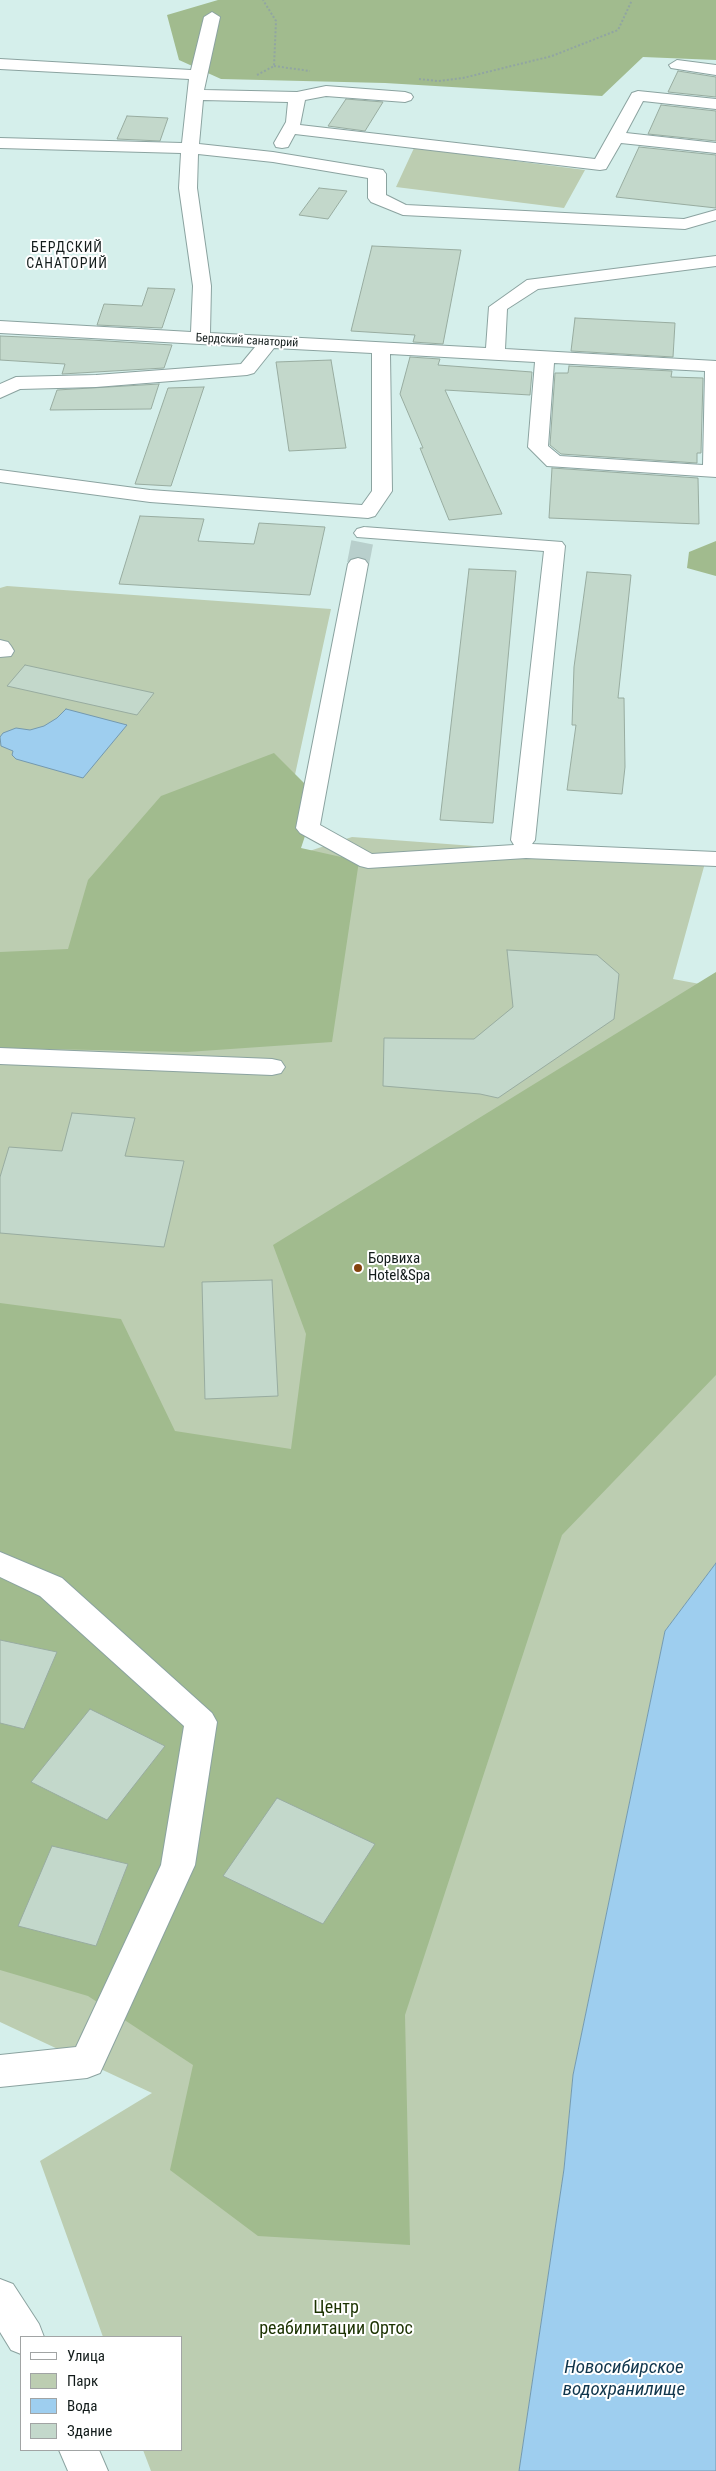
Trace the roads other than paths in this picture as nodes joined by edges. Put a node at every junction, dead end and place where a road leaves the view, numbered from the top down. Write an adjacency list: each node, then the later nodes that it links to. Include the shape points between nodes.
1 (212, 17): 5 (street)
2 (0, 64): 5 (street)
3 (676, 65): 4 (street)
4 (716, 70)
5 (198, 75): 6 (street)
6 (196, 95): 7 (street); 14 (street)
7 (297, 97): 8 (street, via 326,91); 10 (street)
8 (405, 97)
9 (716, 104): 11 (street, via 638,96)
10 (291, 129): 12 (street); 16 (street)
11 (616, 137): 12 (street, via 600,165); 15 (street)
12 (392, 140): 17 (street)
13 (0, 143): 14 (street)
14 (190, 148): 16 (street); 21 (street, via 188,188 202,286)
15 (716, 148)
16 (274, 157): 17 (street)
17 (377, 174): 18 (street, via 376,198 404,210 685,224)
18 (716, 215)
19 (716, 261): 24 (street, via 533,284 498,307)
20 (0, 327): 21 (street, Бердский санаторий)
21 (200, 338): 22 (street, Бердский санаторий)
22 (269, 342): 23 (street, Бердский санаторий); 26 (street, via 247,369 96,382)
23 (382, 348): 24 (street, Бердский санаторий); 28 (street, via 382,491)
24 (495, 355): 25 (street, Бердский санаторий)
25 (545, 358): 25 (street, Бердский санаторий, via 716,366 713,472 554,462 538,447)
26 (5, 385)
27 (0, 476): 28 (street)
28 (365, 528): 30 (street, via 555,546)
29 (358, 564): 31 (street, via 308,828 368,861 526,851)
30 (523, 840)
31 (716, 859)
32 (0, 1056): 33 (street)
33 (272, 1067)
34 (0, 1564): 35 (street, via 50,1587 202,1722 178,1866 87,2062)
35 (0, 2071)
36 (0, 2297): 37 (street)
37 (23, 2336)
38 (79, 2451): 39 (street)
39 (88, 2471)

